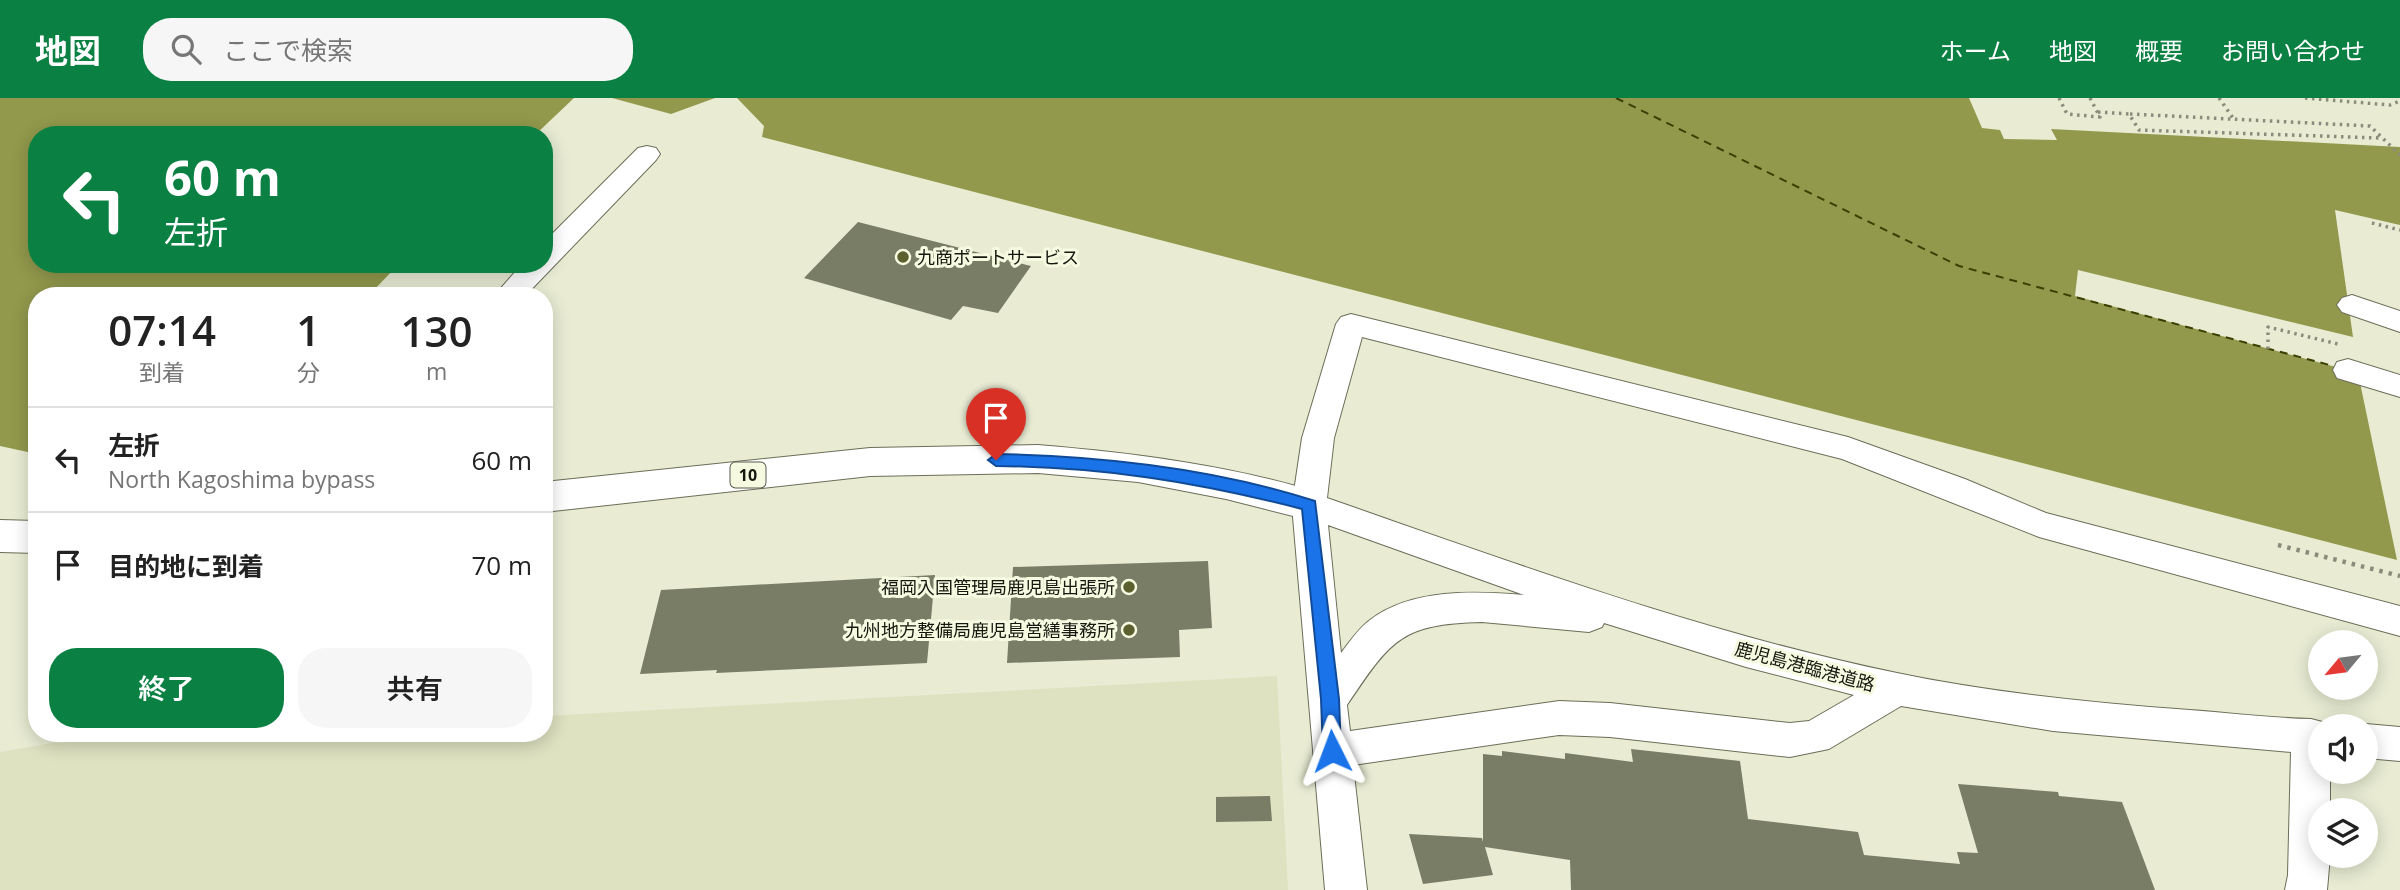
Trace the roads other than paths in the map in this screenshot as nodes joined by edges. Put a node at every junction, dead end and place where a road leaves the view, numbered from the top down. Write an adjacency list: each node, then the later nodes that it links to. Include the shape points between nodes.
1 (647, 154): 2 (street)
2 (553, 250)
3 (530, 273): 4 (street)
4 (517, 287)
5 (2352, 305): 6 (street)
6 (2400, 323)
7 (2347, 358): 8 (street)
8 (2400, 386)
9 (553, 496): 10 (highway, 10, via 870,462 1038,459 1138,468)
10 (1309, 505): 13 (street, via 1318,439 1351,324 1848,449 2039,524); 14 (street, 鹿児島港臨港道路); 16 (street)
11 (0, 536): 12 (highway)
12 (28, 537)
13 (2400, 621)
14 (1644, 623): 15 (street, 鹿児島港臨港道路); 16 (street, via 1500,608 1406,615 1382,631)
15 (1896, 690): 17 (street, 鹿児島港臨港道路, via 2023,711); 20 (street, via 1815,737 1790,740 1559,718)
16 (1330, 699): 20 (street)
17 (2308, 736)
18 (2378, 742): 19 (street)
19 (2400, 744)
20 (1332, 751): 22 (street)
21 (2314, 784): 23 (street)
22 (1346, 890)
23 (2306, 890)

